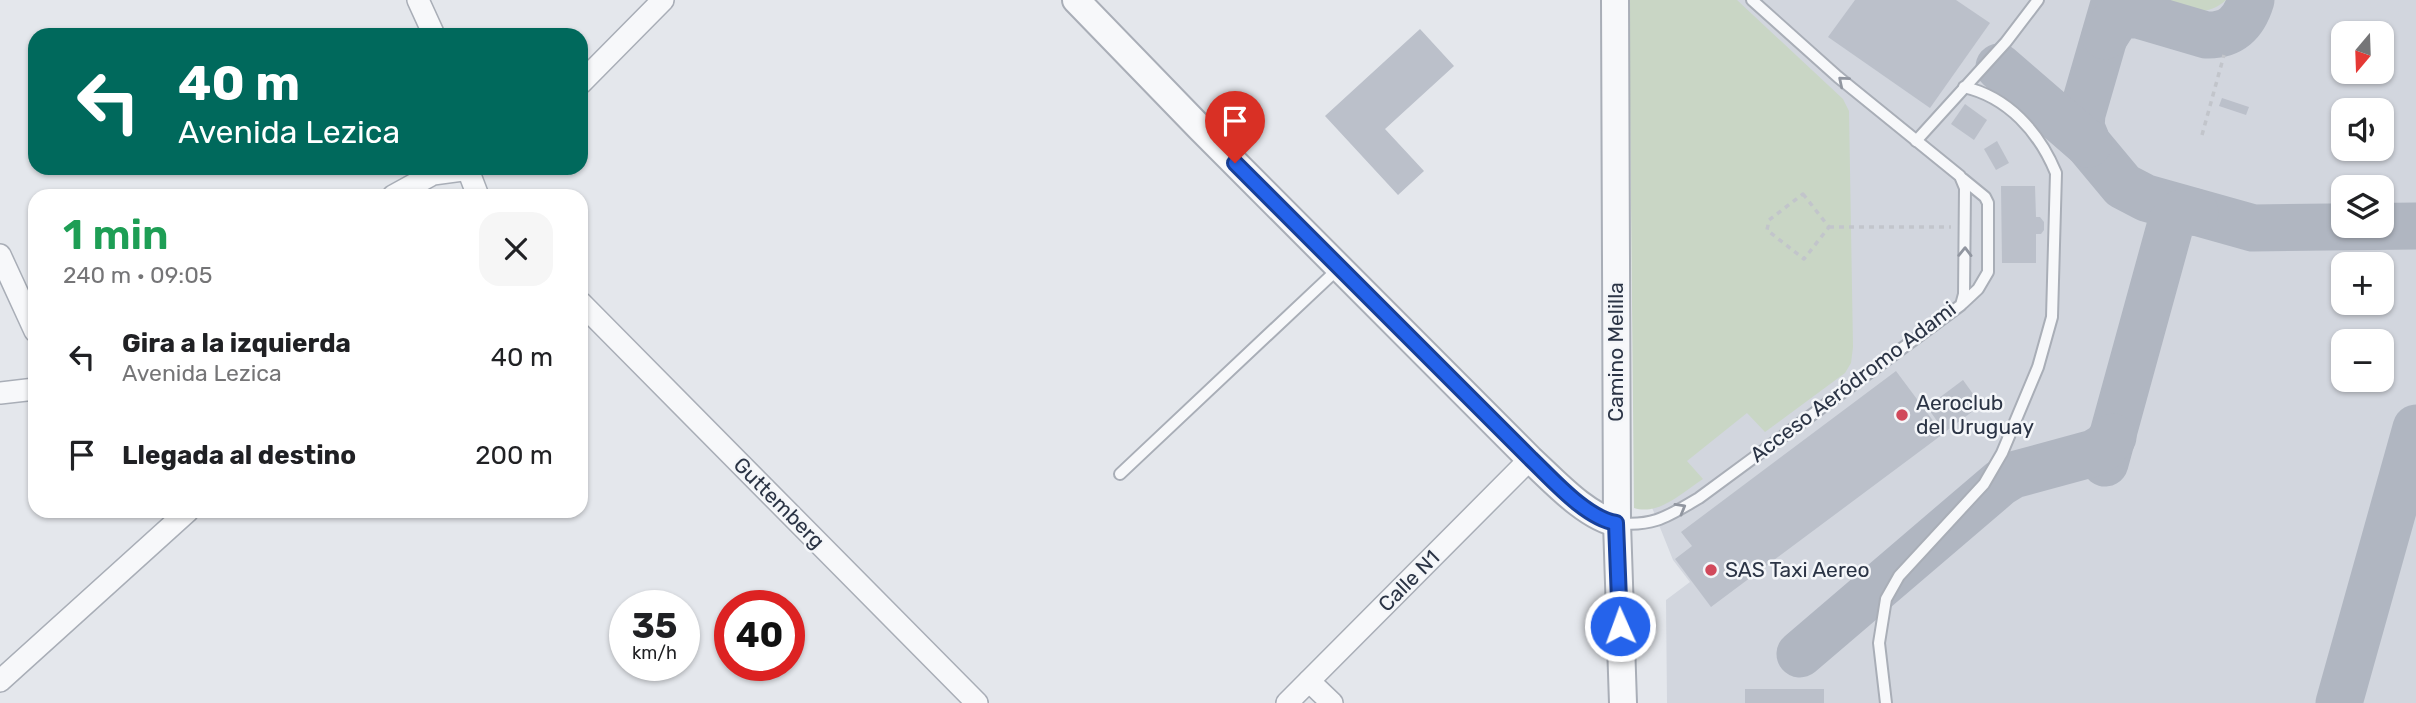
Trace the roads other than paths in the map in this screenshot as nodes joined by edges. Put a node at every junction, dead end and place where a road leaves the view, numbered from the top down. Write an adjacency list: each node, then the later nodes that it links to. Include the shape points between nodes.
1 (418, 0): 7 (street)
2 (663, 0): 8 (street)
3 (1076, 0): 15 (street)
4 (1615, 0): 24 (street, Camino Melilla)
5 (1752, 0): 10 (lane, one-way to 5)
6 (2038, 0): 9 (lane)
7 (431, 28)
8 (588, 76)
9 (1964, 87): 10 (lane); 31 (lane, via 1991,95 2011,111 2036,135 2056,173 2052,317 2032,386 1984,484 1899,576 1886,599 1879,643)
10 (1916, 141): 12 (lane)
11 (431, 175): 13 (street)
12 (1960, 176): 16 (lane, Acceso Aeródromo Adami, one-way to 12, via 1965,188); 16 (lane, via 1988,203 1988,272)
13 (406, 189)
14 (0, 255): 18 (street)
15 (1340, 267): 21 (street); 22 (lane)
16 (1961, 304): 24 (lane, Acceso Aeródromo Adami, one-way to 16, via 1645,525 1699,498)
17 (588, 310): 27 (street, Guttemberg)
18 (28, 316)
19 (28, 390): 20 (street)
20 (0, 393)
21 (1531, 459): 24 (street, via 1566,493); 26 (street, Calle N1)
22 (1121, 474)
23 (180, 518): 25 (street)
24 (1616, 523): 30 (street, Camino Melilla)
25 (0, 681)
26 (1308, 681): 28 (street, Calle N1); 29 (street)
27 (977, 703)
28 (1287, 703)
29 (1332, 703)
30 (1623, 703)
31 (1886, 703)

